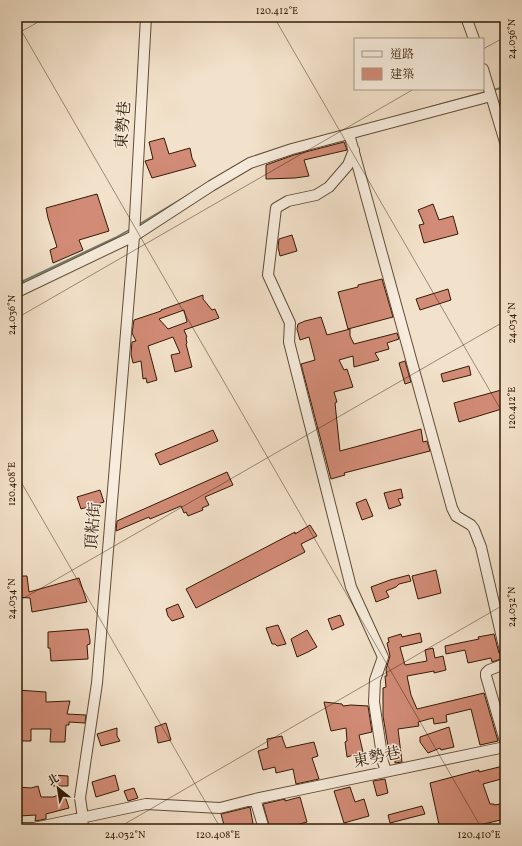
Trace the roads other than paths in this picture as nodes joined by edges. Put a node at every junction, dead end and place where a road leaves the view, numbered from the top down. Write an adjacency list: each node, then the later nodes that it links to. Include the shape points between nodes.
1 (146, 17): 9 (street, 東勢巷)
2 (466, 17): 3 (street)
3 (474, 38)
4 (484, 72): 5 (street)
5 (490, 93): 6 (street); 7 (street)
6 (349, 134): 8 (street); 9 (street, via 250,163)
7 (505, 142)
8 (354, 150): 11 (street, via 452,508 456,516 474,529 481,547); 15 (street, via 348,165 329,187 316,195 288,201 276,208 268,275 290,323 289,342 351,587 383,657 375,680 374,702)
9 (134, 236): 10 (street); 17 (street, 頂粘街, via 96,683 80,798)
10 (17, 292)
11 (505, 651)
12 (505, 664): 13 (street, via 489,670 486,676)
13 (505, 741)
14 (505, 747): 15 (street, 東勢巷)
15 (386, 771): 16 (street, 東勢巷)
16 (255, 799): 17 (street, via 220,808 146,804); 20 (street)
17 (83, 818): 18 (street, via 34,828); 19 (street, 頂粘街)
18 (17, 828)
19 (82, 829)
20 (264, 829)

